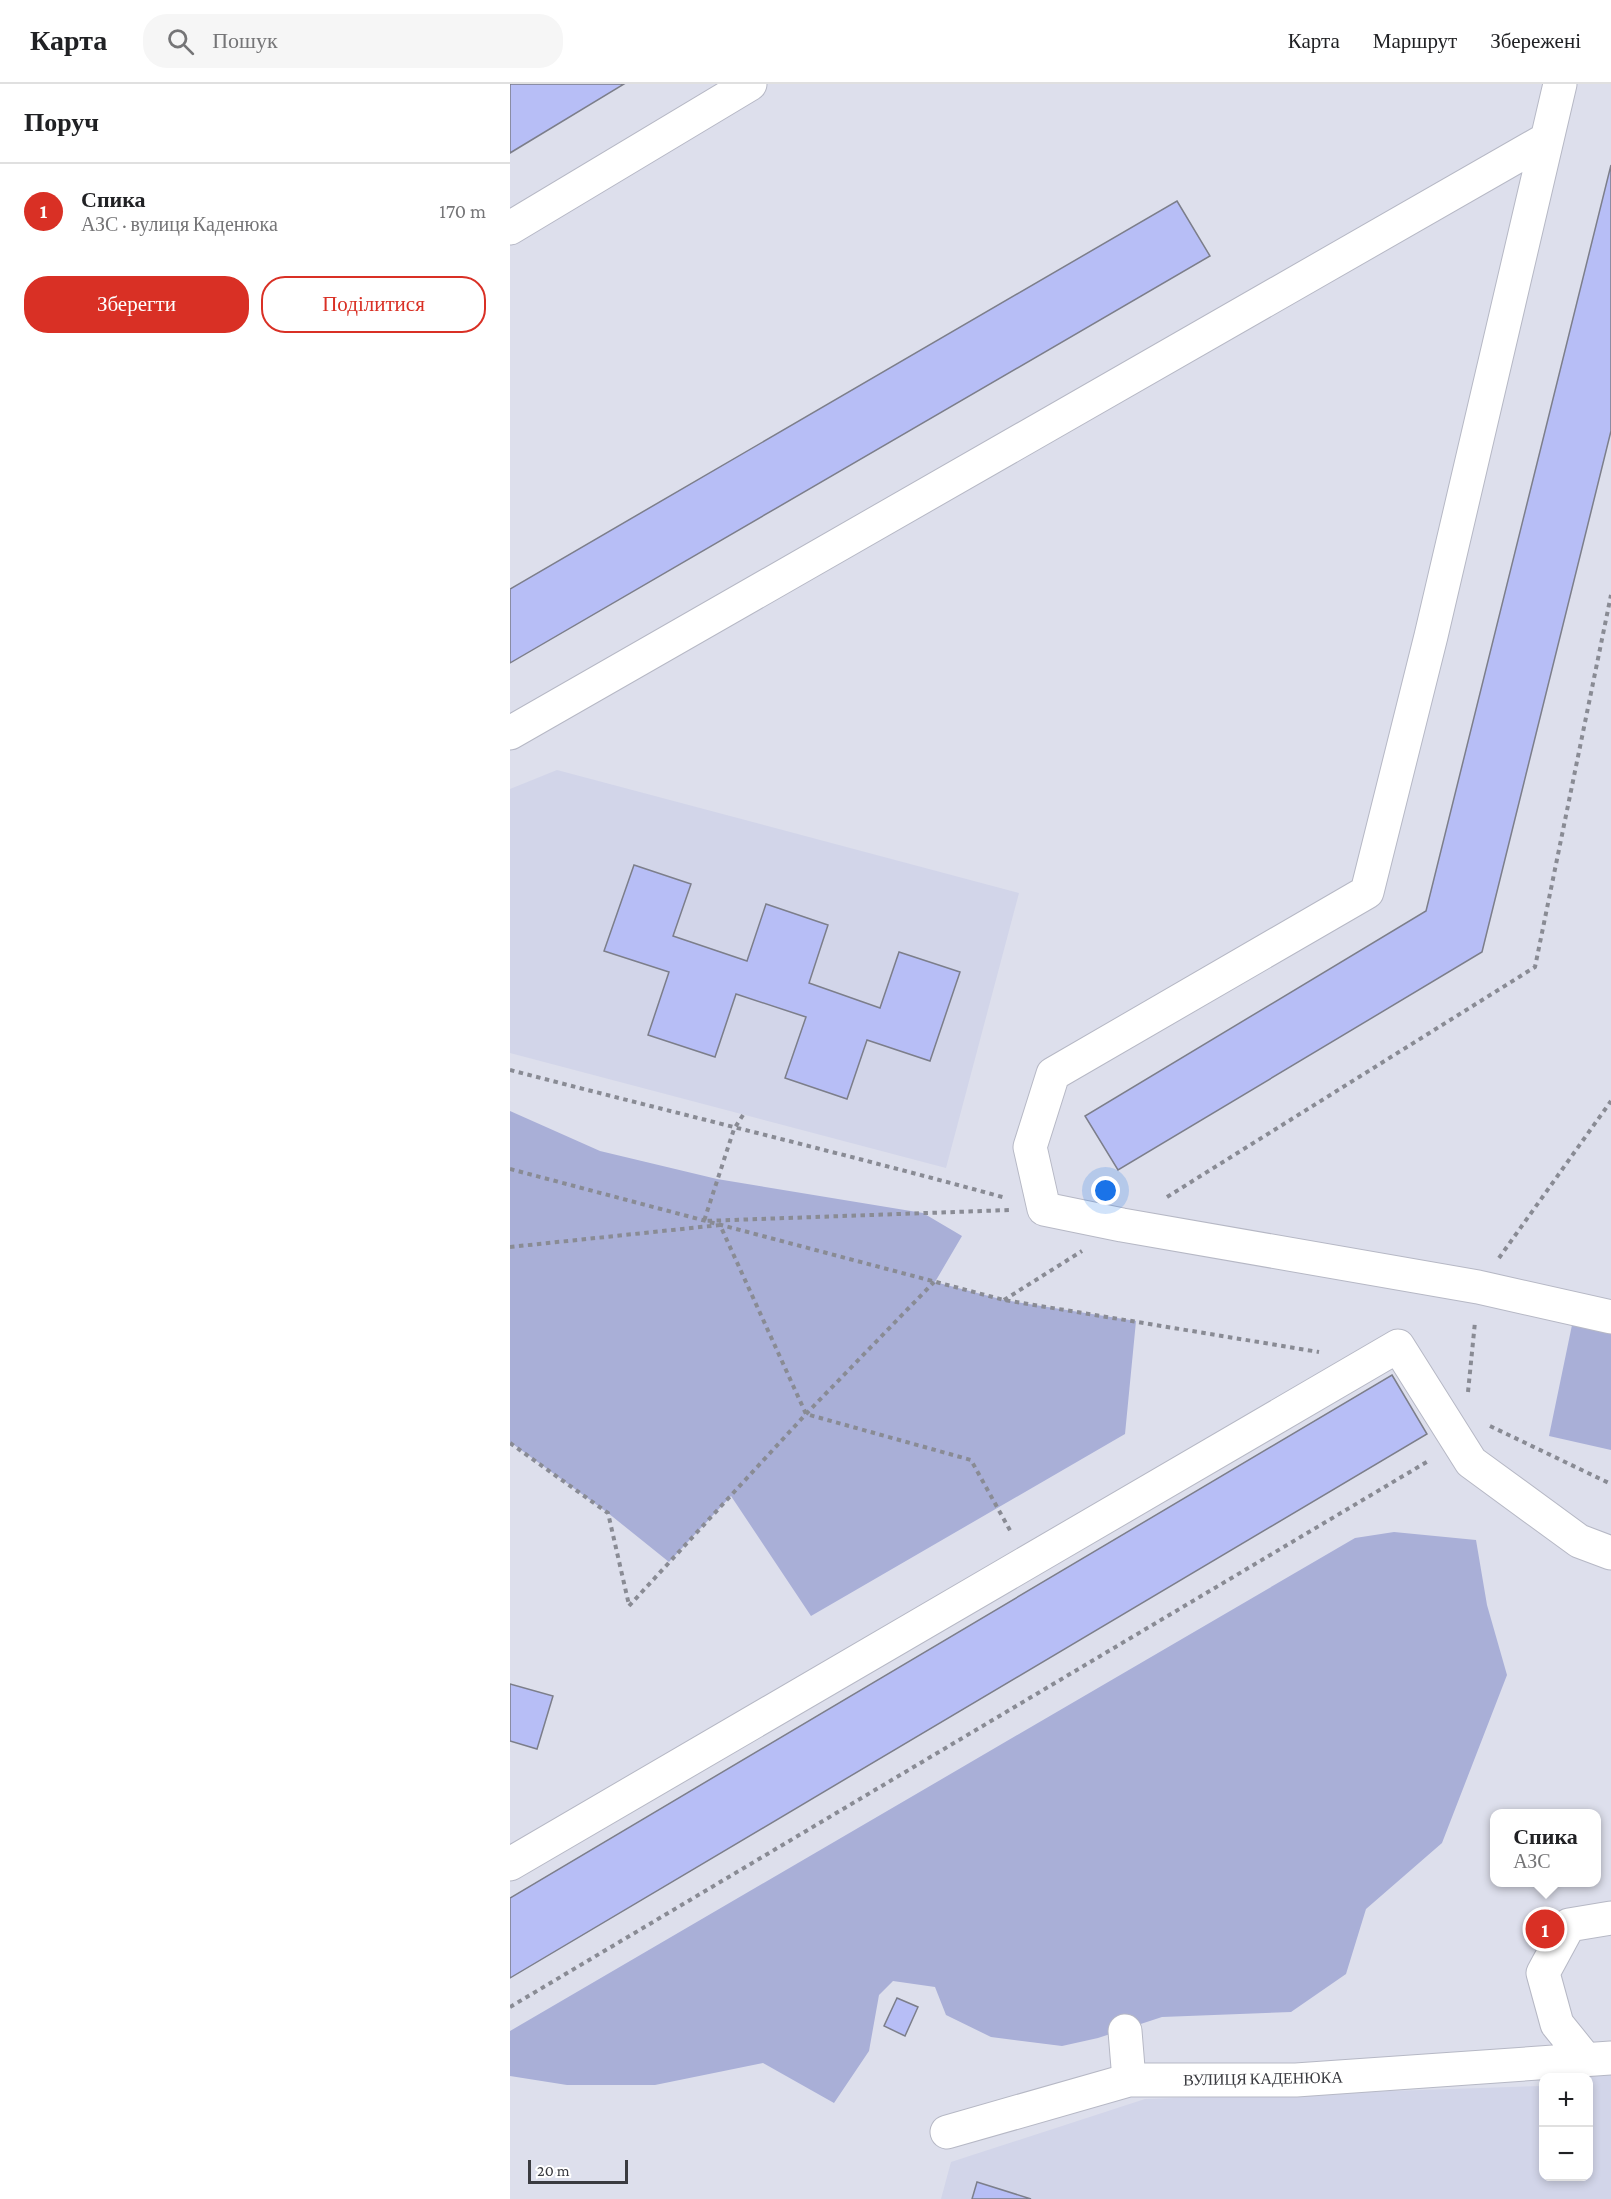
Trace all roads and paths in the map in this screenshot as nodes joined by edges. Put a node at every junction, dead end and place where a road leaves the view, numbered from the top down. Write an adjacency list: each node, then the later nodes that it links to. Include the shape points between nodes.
1 (750, 84): 4 (street)
2 (1560, 84): 3 (street)
3 (1547, 139): 6 (street); 12 (street, via 1367,892 1053,1074 1030,1147)
4 (510, 228)
5 (1611, 595): 15 (path, via 1535,967)
6 (510, 733)
7 (510, 1070): 10 (path)
8 (1611, 1101): 18 (path)
9 (744, 1115): 10 (path)
10 (734, 1129): 12 (path, via 899,1168); 13 (path)
11 (510, 1169): 13 (path)
12 (1044, 1209): 13 (path); 15 (street)
13 (704, 1221): 14 (path)
14 (720, 1225): 16 (path); 17 (path); 22 (path)
15 (1122, 1225): 18 (street); 19 (path)
16 (510, 1247)
17 (934, 1282): 19 (path); 22 (path)
18 (1478, 1287): 20 (street); 25 (path)
19 (1004, 1300): 21 (path)
20 (1611, 1317)
21 (1372, 1361): 25 (street, via 1398,1346); 28 (street)
22 (806, 1414): 24 (path, via 629,1606 608,1513); 28 (path, via 971,1461)
23 (1486, 1424): 26 (path)
24 (510, 1443)
25 (1459, 1443): 27 (street, via 1471,1462 1579,1541); 31 (path)
26 (1611, 1484)
27 (1611, 1553)
28 (1028, 1561): 29 (street)
29 (510, 1864)
30 (1611, 1918): 33 (street, via 1569,1925 1543,1973 1557,2024)
31 (510, 2007)
32 (1125, 2031): 34 (street)
33 (1598, 2059): 34 (street, ВУЛИЦЯ КАДЕНЮКА, via 1296,2080)
34 (1129, 2080): 35 (street, ВУЛИЦЯ КАДЕНЮКА)
35 (947, 2132)

